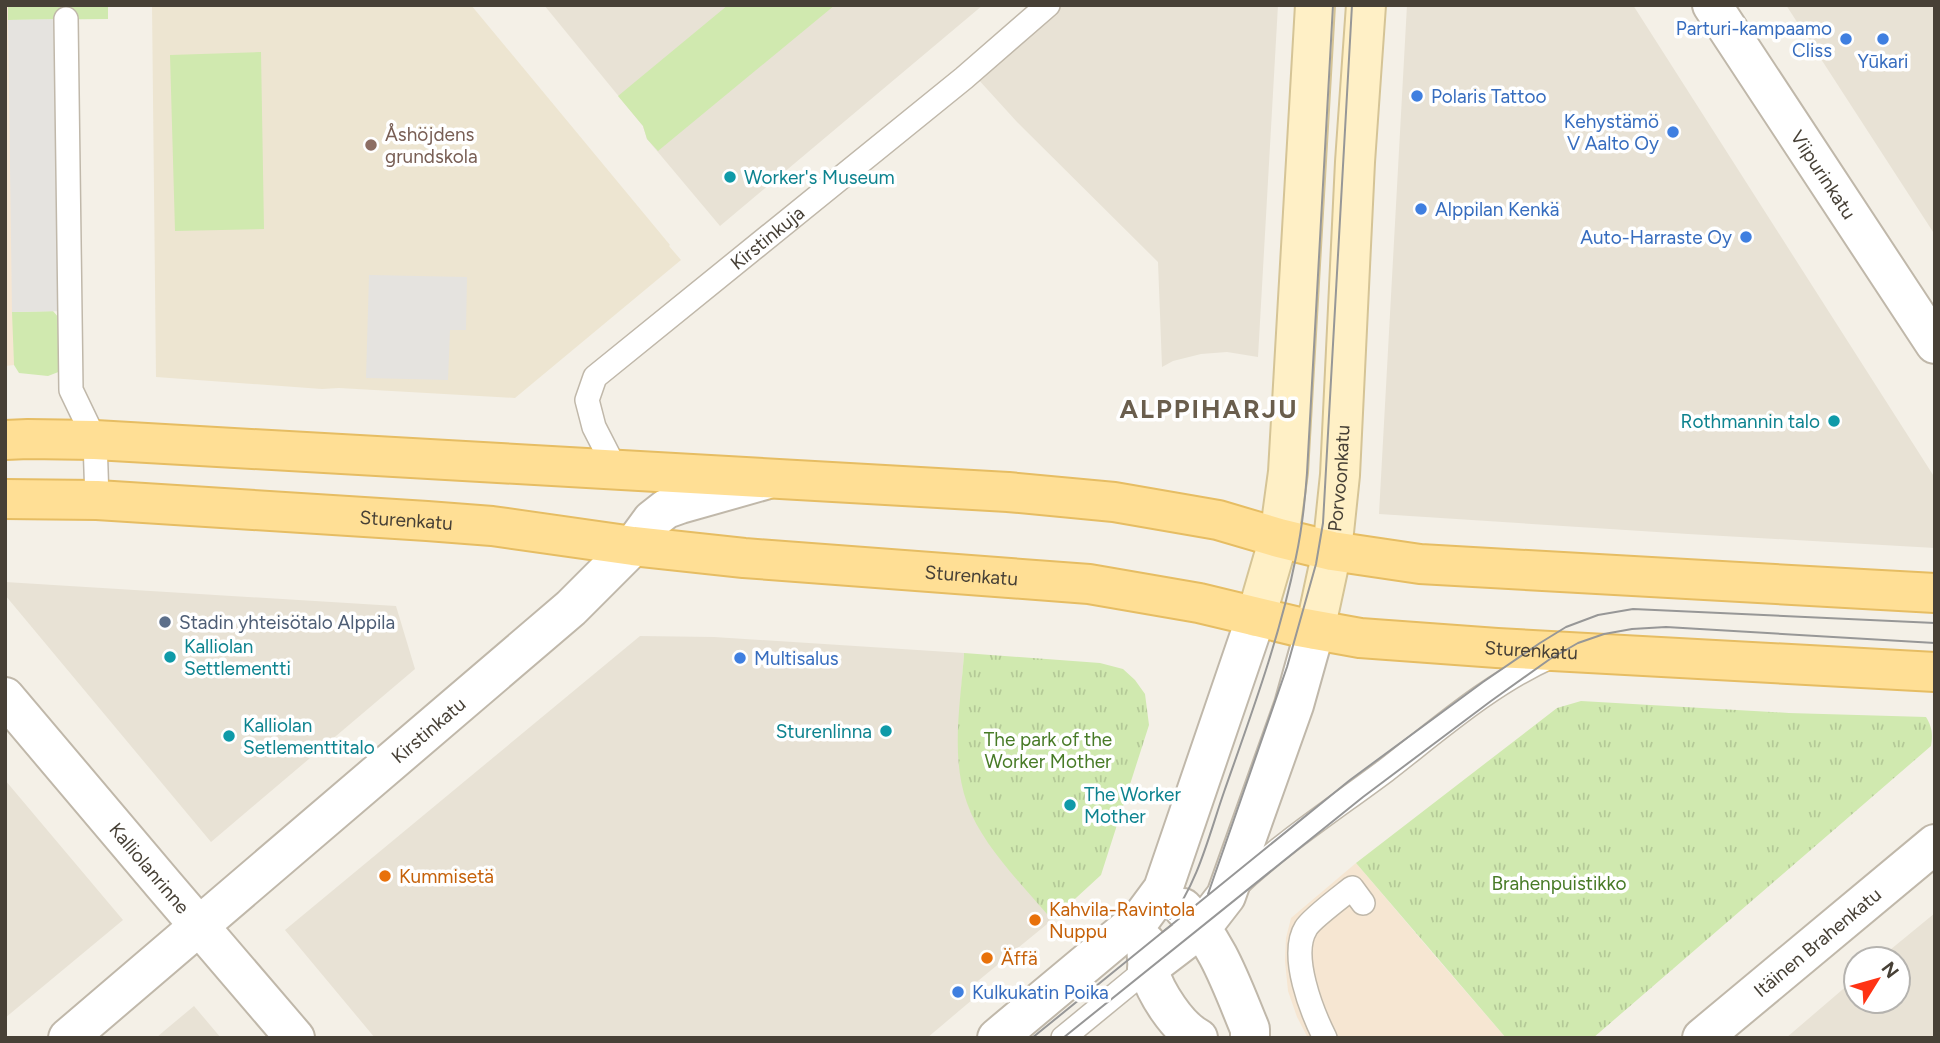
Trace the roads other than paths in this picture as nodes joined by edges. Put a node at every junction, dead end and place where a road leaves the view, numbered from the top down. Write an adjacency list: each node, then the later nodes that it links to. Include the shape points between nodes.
1 (1048, 5): 9 (lane, Kirstinkuja, via 595,377 587,400 594,427)
2 (1315, 5): 13 (street, via 1288,472)
3 (1366, 5): 15 (street, Porvoonkatu)
4 (1712, 5): 6 (street, Viipurinkatu)
5 (66, 19): 8 (lane, via 71,390)
6 (1935, 344)
7 (5, 440): 8 (main road)
8 (95, 440): 9 (main road); 12 (lane)
9 (616, 470): 10 (main road)
10 (770, 479): 13 (main road, via 1114,502 1218,520); 14 (street, Kirstinkatu, via 666,509)
11 (5, 499): 12 (main road, Sturenkatu)
12 (97, 500): 14 (main road, Sturenkatu, via 492,527)
13 (1279, 538): 15 (main road); 17 (street)
14 (633, 546): 17 (main road, Sturenkatu, via 1089,584); 26 (street, Kirstinkatu, via 571,608)
15 (1332, 551): 16 (main road, via 1420,564); 18 (street, Porvoonkatu)
16 (1935, 593)
17 (1256, 617): 18 (main road, Sturenkatu); 24 (street)
18 (1315, 630): 19 (main road, Sturenkatu, via 1360,638); 23 (street, Porvoonkatu, via 1294,705)
19 (1564, 650): 20 (main road, Sturenkatu); 23 (lane, via 1485,695 1284,846)
20 (1935, 672)
21 (5, 697): 26 (street, Kalliolanrinne)
22 (1935, 844): 36 (street, Itäinen Brahenkatu)
23 (1226, 897): 27 (street, Porvoonkatu)
24 (1153, 903): 27 (street); 28 (street); 31 (street)
25 (1363, 903): 35 (lane, via 1352,888 1306,927 1300,947 1303,981)
26 (200, 925): 29 (street, Kirstinkatu); 30 (street, Kalliolanrinne)
27 (1202, 926): 28 (street, Porvoonkatu); 34 (street, via 1250,1029)
28 (1147, 969): 32 (lane); 33 (street, via 1162,1000)
29 (68, 1038)
30 (295, 1038)
31 (997, 1038)
32 (1063, 1038)
33 (1198, 1038)
34 (1250, 1038)
35 (1325, 1038)
36 (1702, 1038)

